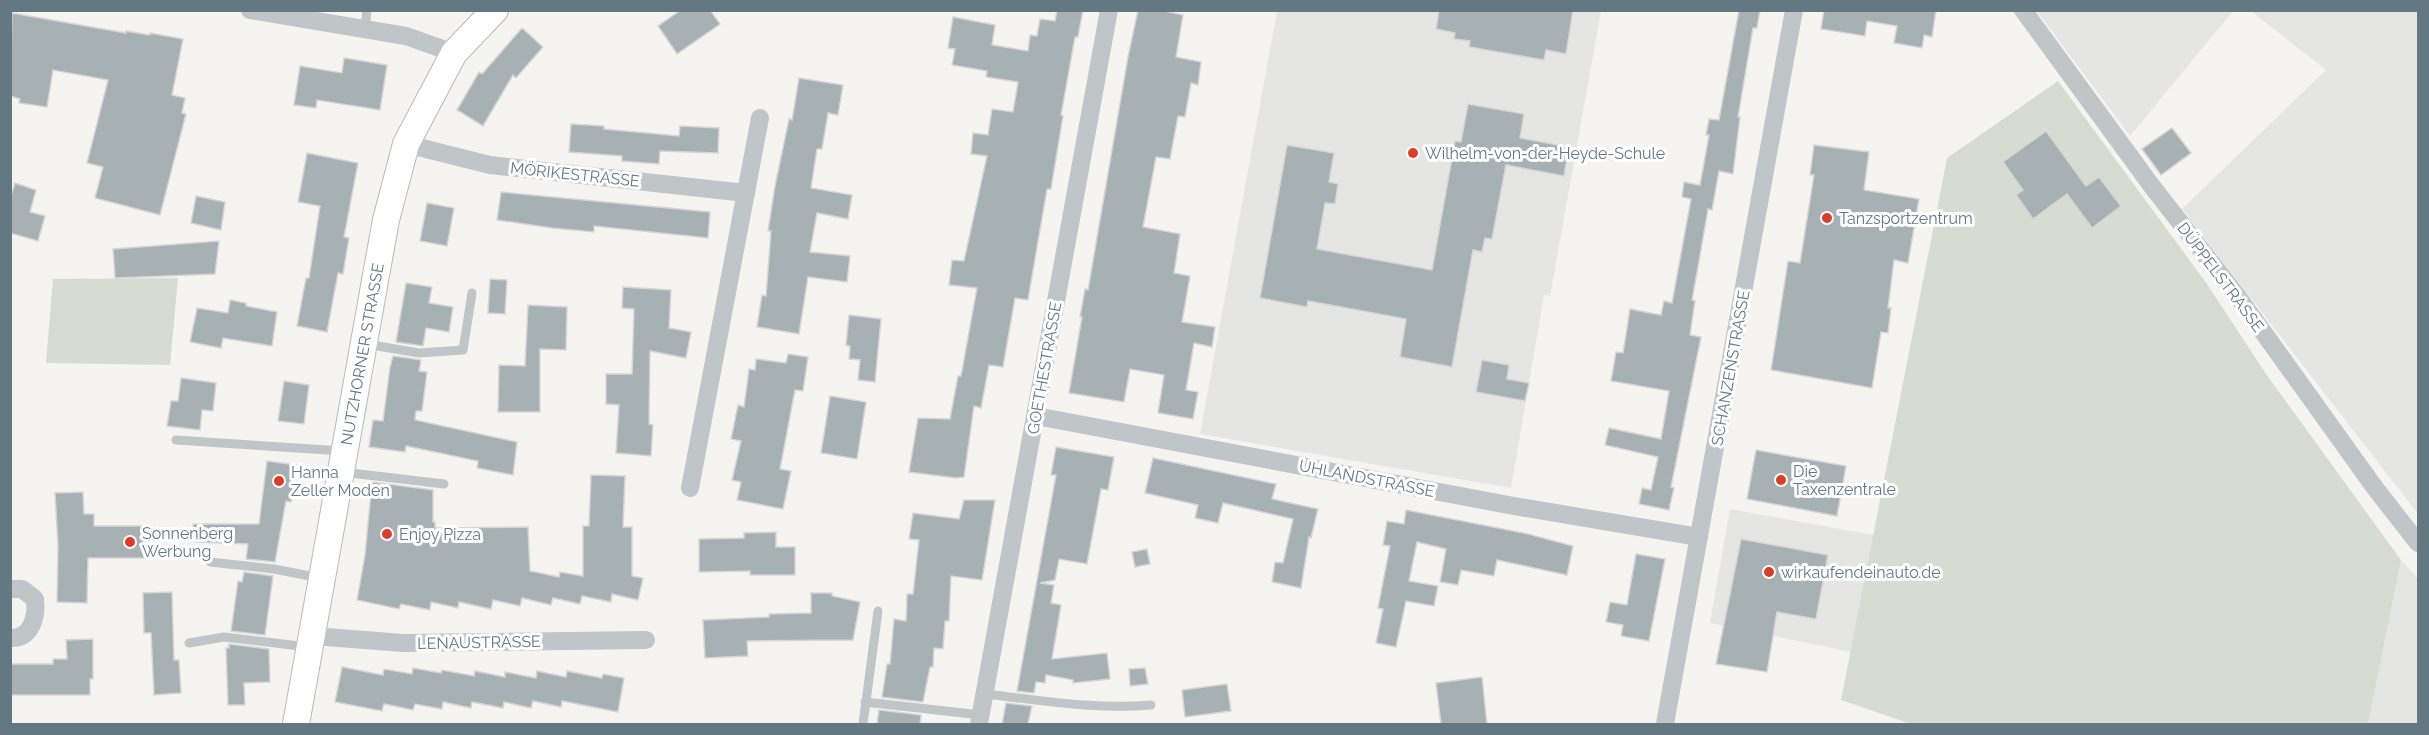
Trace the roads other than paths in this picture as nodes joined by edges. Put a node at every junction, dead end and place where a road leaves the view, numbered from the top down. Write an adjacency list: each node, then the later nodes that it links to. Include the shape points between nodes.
1 (250, 10): 7 (street)
2 (367, 10): 7 (lane)
3 (495, 10): 8 (main road, NUTZHORNER STRASSE)
4 (1109, 10): 14 (street, GOETHESTRASSE)
5 (1794, 10): 19 (street, SCHANZENSTRASSE)
6 (2023, 10): 20 (street, DÜPPELSTRASSE)
7 (365, 30): 8 (street, via 406,36)
8 (454, 53): 10 (main road, NUTZHORNER STRASSE)
9 (760, 118): 11 (street)
10 (406, 144): 11 (street, MÖRIKESTRASSE, via 490,165); 13 (main road, NUTZHORNER STRASSE, via 386,220)
11 (746, 193): 18 (street)
12 (472, 293): 13 (lane, via 463,350 419,353)
13 (364, 344): 16 (main road, NUTZHORNER STRASSE)
14 (1036, 416): 19 (street, UHLANDSTRASSE); 29 (street, GOETHESTRASSE)
15 (176, 440): 16 (lane)
16 (343, 462): 17 (lane); 22 (main road, NUTZHORNER STRASSE)
17 (444, 484)
18 (690, 488)
19 (1699, 537): 33 (street, SCHANZENSTRASSE)
20 (2418, 543)
21 (210, 562): 22 (lane, via 274,568)
22 (323, 579): 27 (main road, NUTZHORNER STRASSE)
23 (10, 589): 25 (street, via 22,589 35,599 37,614 30,630)
24 (878, 611): 30 (lane)
25 (10, 638)
26 (646, 640): 27 (street, LENAUSTRASSE)
27 (312, 642): 28 (lane, via 224,636); 34 (main road, NUTZHORNER STRASSE)
28 (189, 643)
29 (985, 694): 31 (lane, via 1091,706); 32 (street, GOETHESTRASSE)
30 (865, 702): 32 (lane); 35 (lane)
31 (1150, 705)
32 (980, 720)
33 (1668, 721)
34 (296, 724)
35 (863, 724)

